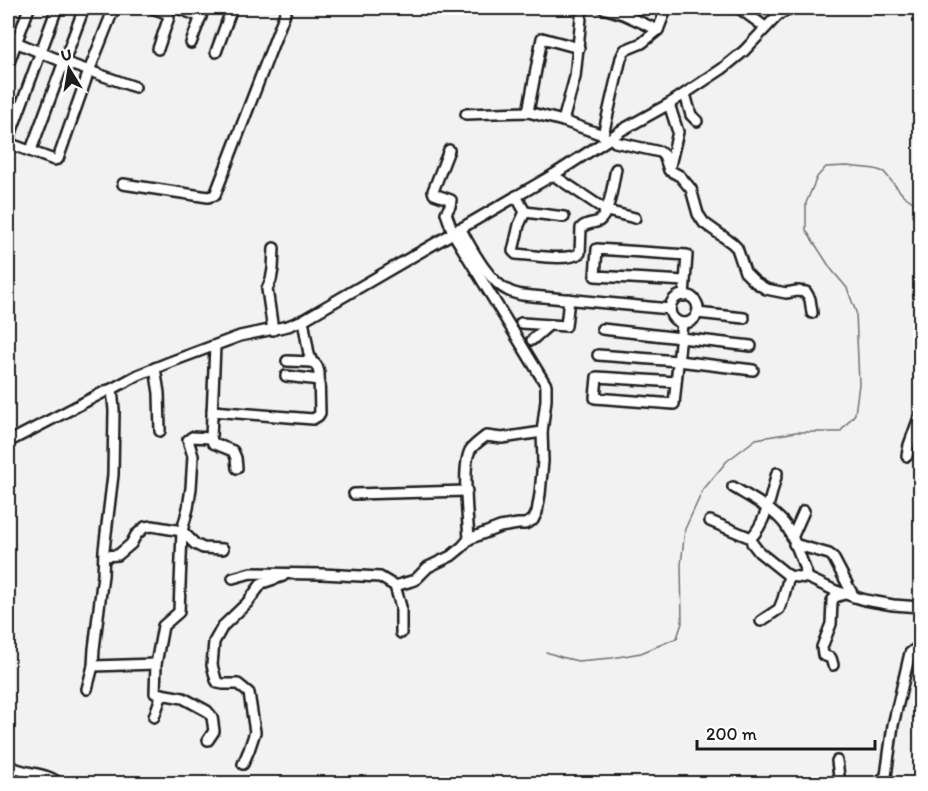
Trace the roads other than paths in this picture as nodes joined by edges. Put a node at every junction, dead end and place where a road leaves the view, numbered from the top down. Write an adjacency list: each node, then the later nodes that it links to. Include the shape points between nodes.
1 (29, 8): 18 (street)
2 (57, 8): 22 (street)
3 (84, 8): 24 (street)
4 (114, 8): 26 (street)
5 (152, 8): 21 (street, via 169,17)
6 (178, 8): 15 (street)
7 (204, 8): 15 (street)
8 (232, 8): 23 (street)
9 (287, 8): 41 (street, via 215,195)
10 (582, 8): 20 (street)
11 (603, 8): 17 (street)
12 (669, 8): 17 (street)
13 (739, 8): 16 (street)
14 (783, 9): 16 (street)
15 (201, 17): 19 (street)
16 (765, 27): 28 (street, via 736,58)
17 (658, 30): 34 (street, via 625,50 621,58)
18 (12, 41): 22 (street); 25 (street)
19 (191, 43)
20 (579, 48): 30 (street, via 542,38); 32 (street)
21 (158, 49)
22 (40, 52): 24 (street); 35 (street)
23 (216, 52)
24 (64, 62): 26 (street); 36 (street)
25 (8, 65)
26 (89, 71): 27 (street); 36 (street, via 58,159)
27 (135, 87)
28 (685, 94): 29 (street); 33 (street, via 691,116)
29 (669, 104): 34 (street); 39 (street, via 678,132)
30 (528, 112): 31 (street); 32 (street)
31 (466, 114)
32 (563, 121): 34 (street)
33 (698, 121)
34 (607, 138): 39 (street, via 664,155); 40 (street)
35 (8, 142): 36 (street)
36 (31, 150)
37 (449, 150): 47 (street, via 433,191 436,196 451,200 446,213)
38 (616, 169): 43 (street)
39 (669, 170): 54 (street, via 691,189 704,224 737,248 745,272 766,289 806,292)
40 (553, 175): 42 (street); 43 (street)
41 (123, 184)
42 (516, 196): 44 (street); 47 (street)
43 (607, 211): 44 (street, via 600,220 583,225 580,253 566,258 513,251); 46 (street)
44 (525, 212): 45 (street)
45 (564, 217)
46 (635, 218)
47 (457, 230): 51 (street, via 485,270 508,291); 56 (street); 79 (street, via 546,385)
48 (274, 248): 61 (street, via 267,289)
49 (685, 281): 49 (street, via 687,255 597,249 595,276); 50 (street)
50 (684, 296): 52 (street, via 675,298); 53 (street, via 695,301)
51 (570, 299): 52 (street); 59 (street, via 566,326)
52 (670, 309): 58 (street, via 672,318)
53 (697, 313): 55 (street); 58 (street, via 692,320)
54 (812, 314)
55 (744, 318)
56 (303, 320): 61 (street); 69 (street)
57 (521, 323): 59 (street)
58 (682, 323): 62 (street)
59 (549, 325): 63 (street)
60 (602, 329): 62 (street)
61 (273, 330): 64 (street)
62 (680, 337): 65 (street); 68 (street)
63 (532, 340)
64 (215, 346): 70 (street); 76 (street)
65 (751, 346)
66 (598, 355): 68 (street)
67 (287, 361): 69 (street)
68 (678, 361): 71 (street); 74 (street)
69 (312, 362): 73 (street, via 318,367)
70 (155, 368): 75 (street); 78 (street)
71 (753, 370)
72 (286, 376): 73 (street)
73 (319, 380): 76 (street, via 320,413 313,419)
74 (676, 382): 74 (street, via 674,404 595,398 597,376)
75 (112, 389): 81 (street); 96 (street, via 112,475)
76 (212, 411): 80 (street)
77 (921, 416): 82 (street)
78 (160, 431)
79 (542, 432): 86 (street, via 502,438 486,436 479,441 468,455); 93 (street, via 540,494 532,520)
80 (211, 438): 83 (street, via 213,443 235,453); 91 (street, via 188,440 193,456 191,488)
81 (8, 442)
82 (907, 456)
83 (237, 468)
84 (777, 473): 88 (street)
85 (733, 487): 88 (street)
86 (467, 491): 87 (street); 93 (street)
87 (354, 494)
88 (766, 509): 92 (street); 94 (street, via 785,524)
89 (804, 510): 94 (street)
90 (710, 521): 92 (street)
91 (182, 531): 95 (street, via 203,548); 96 (street, via 145,527 118,555); 108 (street, via 179,612 163,626)
92 (752, 538): 98 (street, via 759,552)
93 (469, 539): 101 (street, via 415,580)
94 (793, 541): 99 (street); 103 (street, via 833,557)
95 (223, 549)
96 (105, 556): 110 (street)
97 (288, 574): 100 (street, via 251,573); 101 (street, via 381,577); 116 (street, via 262,583 223,626 214,642 212,665 218,683 238,684 249,693 255,732)
98 (789, 576): 99 (street); 105 (street, via 779,609)
99 (807, 578): 102 (street)
100 (233, 579)
101 (395, 586): 106 (street, via 401,607)
102 (844, 594): 103 (street); 109 (street, via 832,602 831,624 822,647 823,655 831,658)
103 (854, 597): 104 (street)
104 (921, 607)
105 (761, 621)
106 (401, 633)
107 (921, 650): 120 (street, via 910,653 886,776)
108 (156, 664): 110 (street); 112 (street, via 155,693)
109 (833, 664)
110 (93, 666): 111 (street)
111 (87, 689)
112 (162, 694): 113 (street); 114 (street, via 183,698 207,711 214,731)
113 (154, 717)
114 (208, 740)
115 (837, 761): 119 (street)
116 (243, 764)
117 (8, 765): 118 (street)
118 (60, 783)
119 (840, 783)
120 (875, 783)

